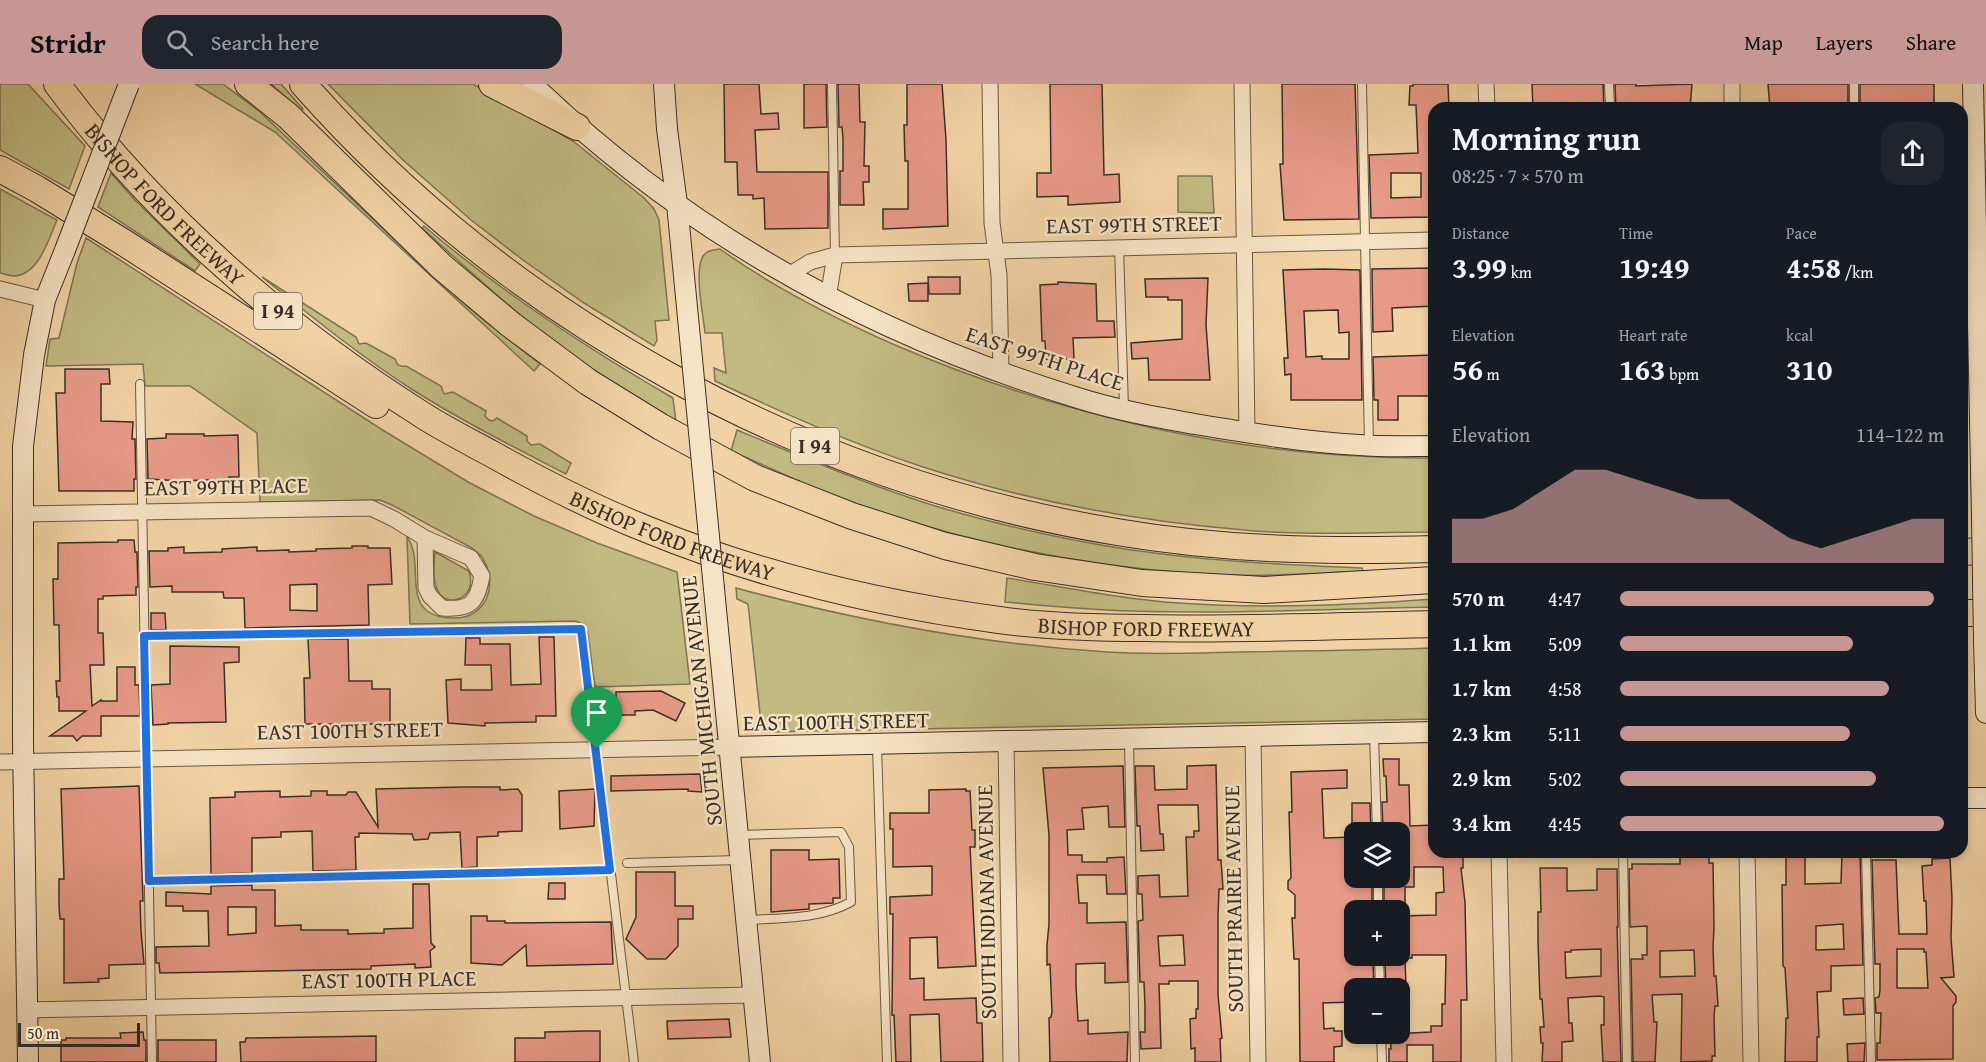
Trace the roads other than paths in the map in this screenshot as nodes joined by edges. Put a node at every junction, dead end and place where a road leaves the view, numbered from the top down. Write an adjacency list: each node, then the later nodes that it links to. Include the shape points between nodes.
1 (57, 84): 42 (highway, BISHOP FORD FREEWAY / I 94, via 160,204 296,326 426,418)
2 (129, 84): 34 (street, bridge)
3 (248, 84): 51 (highway, via 288,116 442,267 510,324 588,382 755,478 852,516 945,546 1045,569 1142,583 1264,590)
4 (303, 84): 48 (highway, I 94, via 390,173 472,245 536,294 634,356 735,410 820,448 903,479 1000,508 1117,532 1223,546)
5 (492, 84): 21 (highway)
6 (532, 84): 21 (street, EAST 99TH PLACE)
7 (664, 84): 23 (street, SOUTH MICHIGAN AVENUE)
8 (832, 84): 30 (lane)
9 (990, 84): 29 (street, via 992,223)
10 (1242, 84): 27 (street)
11 (1362, 84): 26 (lane)
12 (1486, 84): 17 (street)
13 (1609, 84): 18 (lane)
14 (1732, 84): 19 (street)
15 (1854, 84): 20 (lane)
16 (1973, 84): 24 (street)
17 (1487, 102)
18 (1610, 102)
19 (1732, 102)
20 (1854, 102)
21 (577, 127): 23 (street, EAST 99TH PLACE)
22 (0, 169): 42 (highway, via 85,218 475,465)
23 (676, 204): 31 (street, EAST 99TH PLACE); 63 (street, SOUTH MICHIGAN AVENUE, bridge)
24 (1969, 227): 35 (street)
25 (1428, 240): 26 (street, EAST 99TH STREET)
26 (1365, 242): 27 (street, EAST 99TH STREET); 40 (lane)
27 (1244, 244): 28 (street, EAST 99TH STREET); 39 (street)
28 (1119, 247): 29 (street, EAST 99TH STREET); 38 (lane)
29 (996, 250): 30 (street, EAST 99TH STREET); 36 (street)
30 (835, 255): 31 (street, EAST 99TH STREET, via 810,262); 33 (street)
31 (787, 276): 33 (street, EAST 99TH PLACE)
32 (0, 289): 34 (street)
33 (828, 298): 36 (street, EAST 99TH PLACE, via 944,351)
34 (45, 300): 44 (street, via 22,446)
35 (1976, 368): 45 (street)
36 (1001, 372): 38 (street, EAST 99TH PLACE)
37 (140, 384): 43 (lane)
38 (1124, 410): 39 (street, EAST 99TH PLACE)
39 (1247, 432): 40 (street, EAST 99TH PLACE)
40 (1369, 445): 41 (street, EAST 99TH PLACE)
41 (1428, 446)
42 (545, 483): 54 (highway, BISHOP FORD FREEWAY / I 94, via 646,529 748,565 834,590 978,617 1086,627 1222,630)
43 (142, 511): 44 (street, EAST 99TH PLACE); 47 (street, EAST 99TH PLACE, via 371,508); 55 (lane)
44 (21, 514): 67 (street)
45 (1984, 527): 46 (highway); 56 (street, bridge)
46 (1968, 534)
47 (425, 538): 47 (street, EAST 99TH PLACE, via 471,558 482,576 470,605 460,610 442,608 430,596 426,588)
48 (1428, 549)
49 (1986, 551): 50 (highway)
50 (1968, 552)
51 (1428, 580)
52 (1968, 613): 53 (highway)
53 (1986, 613)
54 (1428, 624)
55 (144, 636): 64 (lane, via 581,629); 65 (lane)
56 (1986, 713)
57 (1428, 732): 58 (street, EAST 100TH STREET)
58 (1374, 733): 59 (street, EAST 100TH STREET); 70 (lane)
59 (1253, 736): 60 (street, EAST 100TH STREET); 93 (street, SOUTH PRAIRIE AVENUE)
60 (1129, 739): 61 (street, EAST 100TH STREET); 92 (lane)
61 (1006, 741): 62 (street, EAST 100TH STREET); 91 (street, SOUTH INDIANA AVENUE)
62 (877, 745): 63 (street, EAST 100TH STREET); 90 (lane)
63 (730, 747): 64 (street, EAST 100TH STREET); 71 (street, SOUTH MICHIGAN AVENUE)
64 (597, 749): 65 (street, EAST 100TH STREET); 78 (lane)
65 (146, 759): 67 (street, EAST 100TH STREET); 79 (lane)
66 (0, 762): 67 (street, EAST 100TH STREET)
67 (23, 762): 84 (street)
68 (1968, 798): 69 (street)
69 (1986, 798)
70 (1377, 822)
71 (738, 835): 76 (street, SOUTH MICHIGAN AVENUE); 80 (lane, via 841,832 849,847 851,902 824,913)
72 (1499, 858): 95 (street)
73 (1623, 858): 96 (lane)
74 (1747, 858): 97 (street)
75 (1866, 858): 98 (lane)
76 (740, 860): 77 (lane); 80 (street, SOUTH MICHIGAN AVENUE)
77 (627, 863)
78 (610, 870): 79 (lane); 82 (lane)
79 (149, 881): 83 (lane)
80 (745, 920): 81 (street, SOUTH MICHIGAN AVENUE)
81 (753, 994): 82 (street, EAST 100TH PLACE); 89 (street, SOUTH MICHIGAN AVENUE)
82 (627, 997): 83 (street, EAST 100TH PLACE); 88 (lane)
83 (151, 1007): 84 (street, EAST 100TH PLACE); 87 (lane)
84 (26, 1010): 86 (street)
85 (1381, 1044): 94 (lane)
86 (28, 1062)
87 (152, 1062)
88 (634, 1062)
89 (760, 1062)
90 (887, 1062)
91 (1011, 1062)
92 (1135, 1062)
93 (1258, 1062)
94 (1382, 1062)
95 (1504, 1062)
96 (1627, 1062)
97 (1751, 1062)
98 (1871, 1062)

